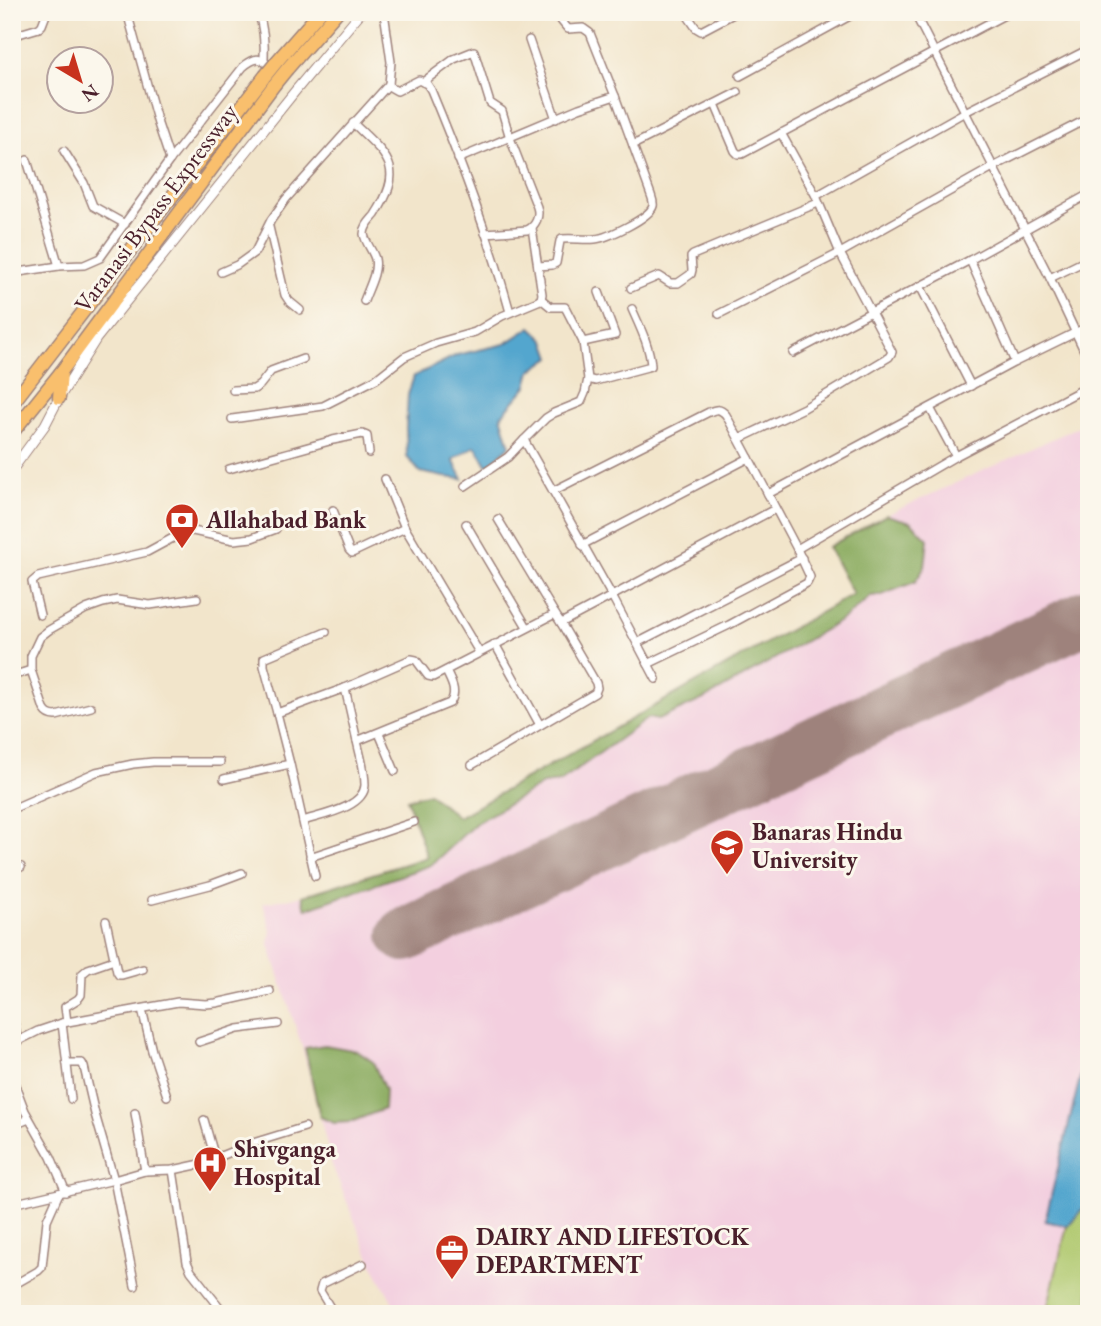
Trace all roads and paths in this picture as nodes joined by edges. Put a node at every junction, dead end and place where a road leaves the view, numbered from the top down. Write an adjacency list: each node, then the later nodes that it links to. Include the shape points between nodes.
1 (47, 12): 15 (street, via 39,28)
2 (127, 12): 39 (street)
3 (258, 12): 19 (street, via 264,30)
4 (320, 12): 20 (highway, Varanasi Bypass Expressway)
5 (337, 12): 20 (highway, Varanasi Bypass Expressway)
6 (361, 12): 25 (street)
7 (384, 12): 24 (street, via 391,62)
8 (554, 12): 27 (street, via 568,29 583,28 590,33)
9 (685, 12): 10 (street, via 701,31)
10 (737, 12)
11 (857, 12): 14 (street)
12 (914, 12): 18 (street)
13 (1010, 12): 18 (street)
14 (845, 15): 21 (street)
15 (12, 36)
16 (528, 40): 30 (street)
17 (1089, 49): 29 (street)
18 (935, 52): 29 (street); 33 (street)
19 (264, 60): 25 (street); 39 (street, via 250,60 243,66)
20 (283, 64): 22 (highway, Varanasi Bypass Expressway, bridge)
21 (740, 76)
22 (269, 80): 73 (highway, Varanasi Bypass Expressway); 79 (highway, Varanasi Bypass Expressway)
23 (423, 82): 24 (street, via 397,91); 34 (street, via 454,59 474,51 490,103 502,111); 37 (street, via 431,90)
24 (389, 84): 32 (street)
25 (296, 90): 78 (street, via 96,339)
26 (738, 92): 28 (street)
27 (615, 96): 30 (street); 35 (street)
28 (715, 104): 33 (street, via 738,154); 35 (street)
29 (965, 112): 40 (street); 42 (street)
30 (556, 118): 34 (street)
31 (1089, 118): 40 (street)
32 (353, 123): 44 (street, via 286,199); 60 (street, via 385,154 391,176 386,195 364,233 376,264)
33 (781, 133): 42 (street)
34 (510, 138): 37 (street); 45 (street, via 539,211)
35 (634, 145): 51 (street, via 652,209 601,238 562,239 556,263)
36 (64, 151): 43 (street, via 93,206)
37 (458, 159): 47 (street)
38 (27, 160): 52 (street)
39 (170, 160): 43 (street)
40 (993, 167): 46 (street); 48 (street)
41 (1089, 194): 46 (street)
42 (817, 199): 48 (street); 57 (street, via 693,255 691,274 677,283 659,276)
43 (125, 224): 52 (street, via 100,258 83,265)
44 (268, 227): 53 (street, via 255,252); 62 (street, via 285,295)
45 (532, 228): 47 (street); 51 (street)
46 (1025, 228): 50 (street); 55 (street)
47 (485, 233): 63 (street)
48 (840, 253): 64 (street); 65 (street)
49 (1089, 258): 55 (street)
50 (970, 260): 56 (street); 72 (street)
51 (538, 265): 59 (street)
52 (59, 266): 54 (street)
53 (221, 272)
54 (12, 273)
55 (1050, 278): 67 (street)
56 (920, 286): 64 (street); 75 (street)
57 (631, 288)
58 (599, 292): 68 (street, via 615,335)
59 (541, 299): 63 (street); 68 (street, via 551,307 565,307)
60 (364, 301)
61 (632, 309): 74 (street, via 651,366)
62 (300, 310)
63 (510, 312): 81 (street, via 475,332 404,357 376,379 323,406)
64 (872, 312): 69 (street); 83 (street, via 892,352 889,357 804,408)
65 (719, 314)
66 (1089, 326): 67 (street)
67 (1076, 333): 71 (street); 72 (street)
68 (583, 342): 74 (street)
69 (793, 353)
70 (303, 359): 77 (street, via 271,371 254,389)
71 (1089, 361)
72 (1016, 362): 75 (street)
73 (61, 372): 78 (highway); 82 (highway, Varanasi Bypass Expressway)
74 (588, 379): 84 (street, via 581,402 546,418)
75 (971, 386): 80 (street)
76 (1089, 386): 86 (street)
77 (233, 390)
78 (59, 398): 89 (street)
79 (12, 404)
80 (930, 408): 86 (street); 93 (street)
81 (232, 419)
82 (12, 433)
83 (739, 439): 87 (street); 92 (street, via 726,415 717,409)
84 (524, 440): 91 (street, via 508,457); 92 (street)
85 (369, 453): 88 (street, via 367,436 362,434)
86 (956, 456): 101 (street)
87 (749, 458): 93 (street); 100 (street)
88 (229, 469)
89 (12, 470)
90 (385, 480): 98 (street)
91 (465, 486)
92 (552, 491): 100 (street)
93 (768, 494): 94 (street)
94 (775, 509): 101 (street); 103 (street)
95 (333, 510): 98 (street, via 352,553)
96 (498, 519): 105 (street)
97 (466, 524): 108 (street)
98 (405, 528): 112 (street)
99 (276, 529): 106 (street, via 234,540 184,532 147,552 38,577 32,582)
100 (582, 545): 103 (street)
101 (797, 549): 102 (street)
102 (802, 558): 110 (street); 113 (street, via 810,577 807,583)
103 (612, 596): 107 (street); 110 (street)
104 (197, 598): 114 (street, via 150,605 117,600 86,609 40,636 31,656)
105 (555, 614): 107 (street); 108 (street)
106 (40, 615)
107 (561, 622): 121 (street, via 597,688)
108 (527, 628): 111 (street)
109 (326, 632): 120 (street, via 264,658)
110 (637, 643): 113 (street)
111 (495, 644): 112 (street); 121 (street)
112 (479, 652): 115 (street)
113 (648, 664): 117 (street)
114 (31, 670): 116 (street); 119 (street, via 44,709 51,716)
115 (446, 671): 118 (street, via 428,676 411,659); 122 (street, via 454,692 450,703)
116 (12, 676)
117 (656, 679)
118 (345, 688): 120 (street); 123 (street)
119 (91, 707)
120 (277, 713): 125 (street)
121 (540, 725): 126 (street)
122 (379, 733): 123 (street); 127 (street)
123 (357, 741): 130 (street, via 363,794 349,806)
124 (220, 762): 129 (street, via 133,764 96,772)
125 (290, 764): 128 (street); 130 (street)
126 (472, 765)
127 (395, 771)
128 (223, 779)
129 (12, 809)
130 (303, 821): 132 (street)
131 (414, 822): 132 (street)
132 (310, 857): 136 (street)
133 (21, 867): 134 (street)
134 (12, 871)
135 (242, 873): 137 (street)
136 (315, 876)
137 (152, 900)
138 (106, 921): 139 (street)
139 (114, 960): 140 (street, via 118,975); 144 (street, via 82,974 81,995 65,1007)
140 (143, 969)
141 (270, 990): 142 (street, via 206,1004 178,1002)
142 (142, 1009): 144 (street); 150 (street)
143 (12, 1013): 147 (street)
144 (64, 1022): 147 (street); 148 (street)
145 (278, 1024): 146 (street, via 238,1029)
146 (199, 1042)
147 (15, 1043)
148 (67, 1063): 151 (street); 160 (street, via 79,1062 84,1067)
149 (12, 1077): 153 (street)
150 (167, 1096)
151 (71, 1099)
152 (135, 1113): 159 (street)
153 (29, 1119): 155 (street); 161 (street, via 51,1157)
154 (204, 1120): 157 (street)
155 (12, 1126)
156 (305, 1127): 157 (street)
157 (215, 1158): 158 (street)
158 (173, 1170): 159 (street); 166 (street, via 187,1262)
159 (145, 1171): 160 (street)
160 (114, 1180): 161 (street); 165 (street)
161 (63, 1193): 162 (street); 164 (street, via 47,1220 42,1267)
162 (12, 1204)
163 (363, 1264): 167 (street, via 321,1287)
164 (17, 1283)
165 (135, 1286)
166 (225, 1314)
167 (334, 1314)

